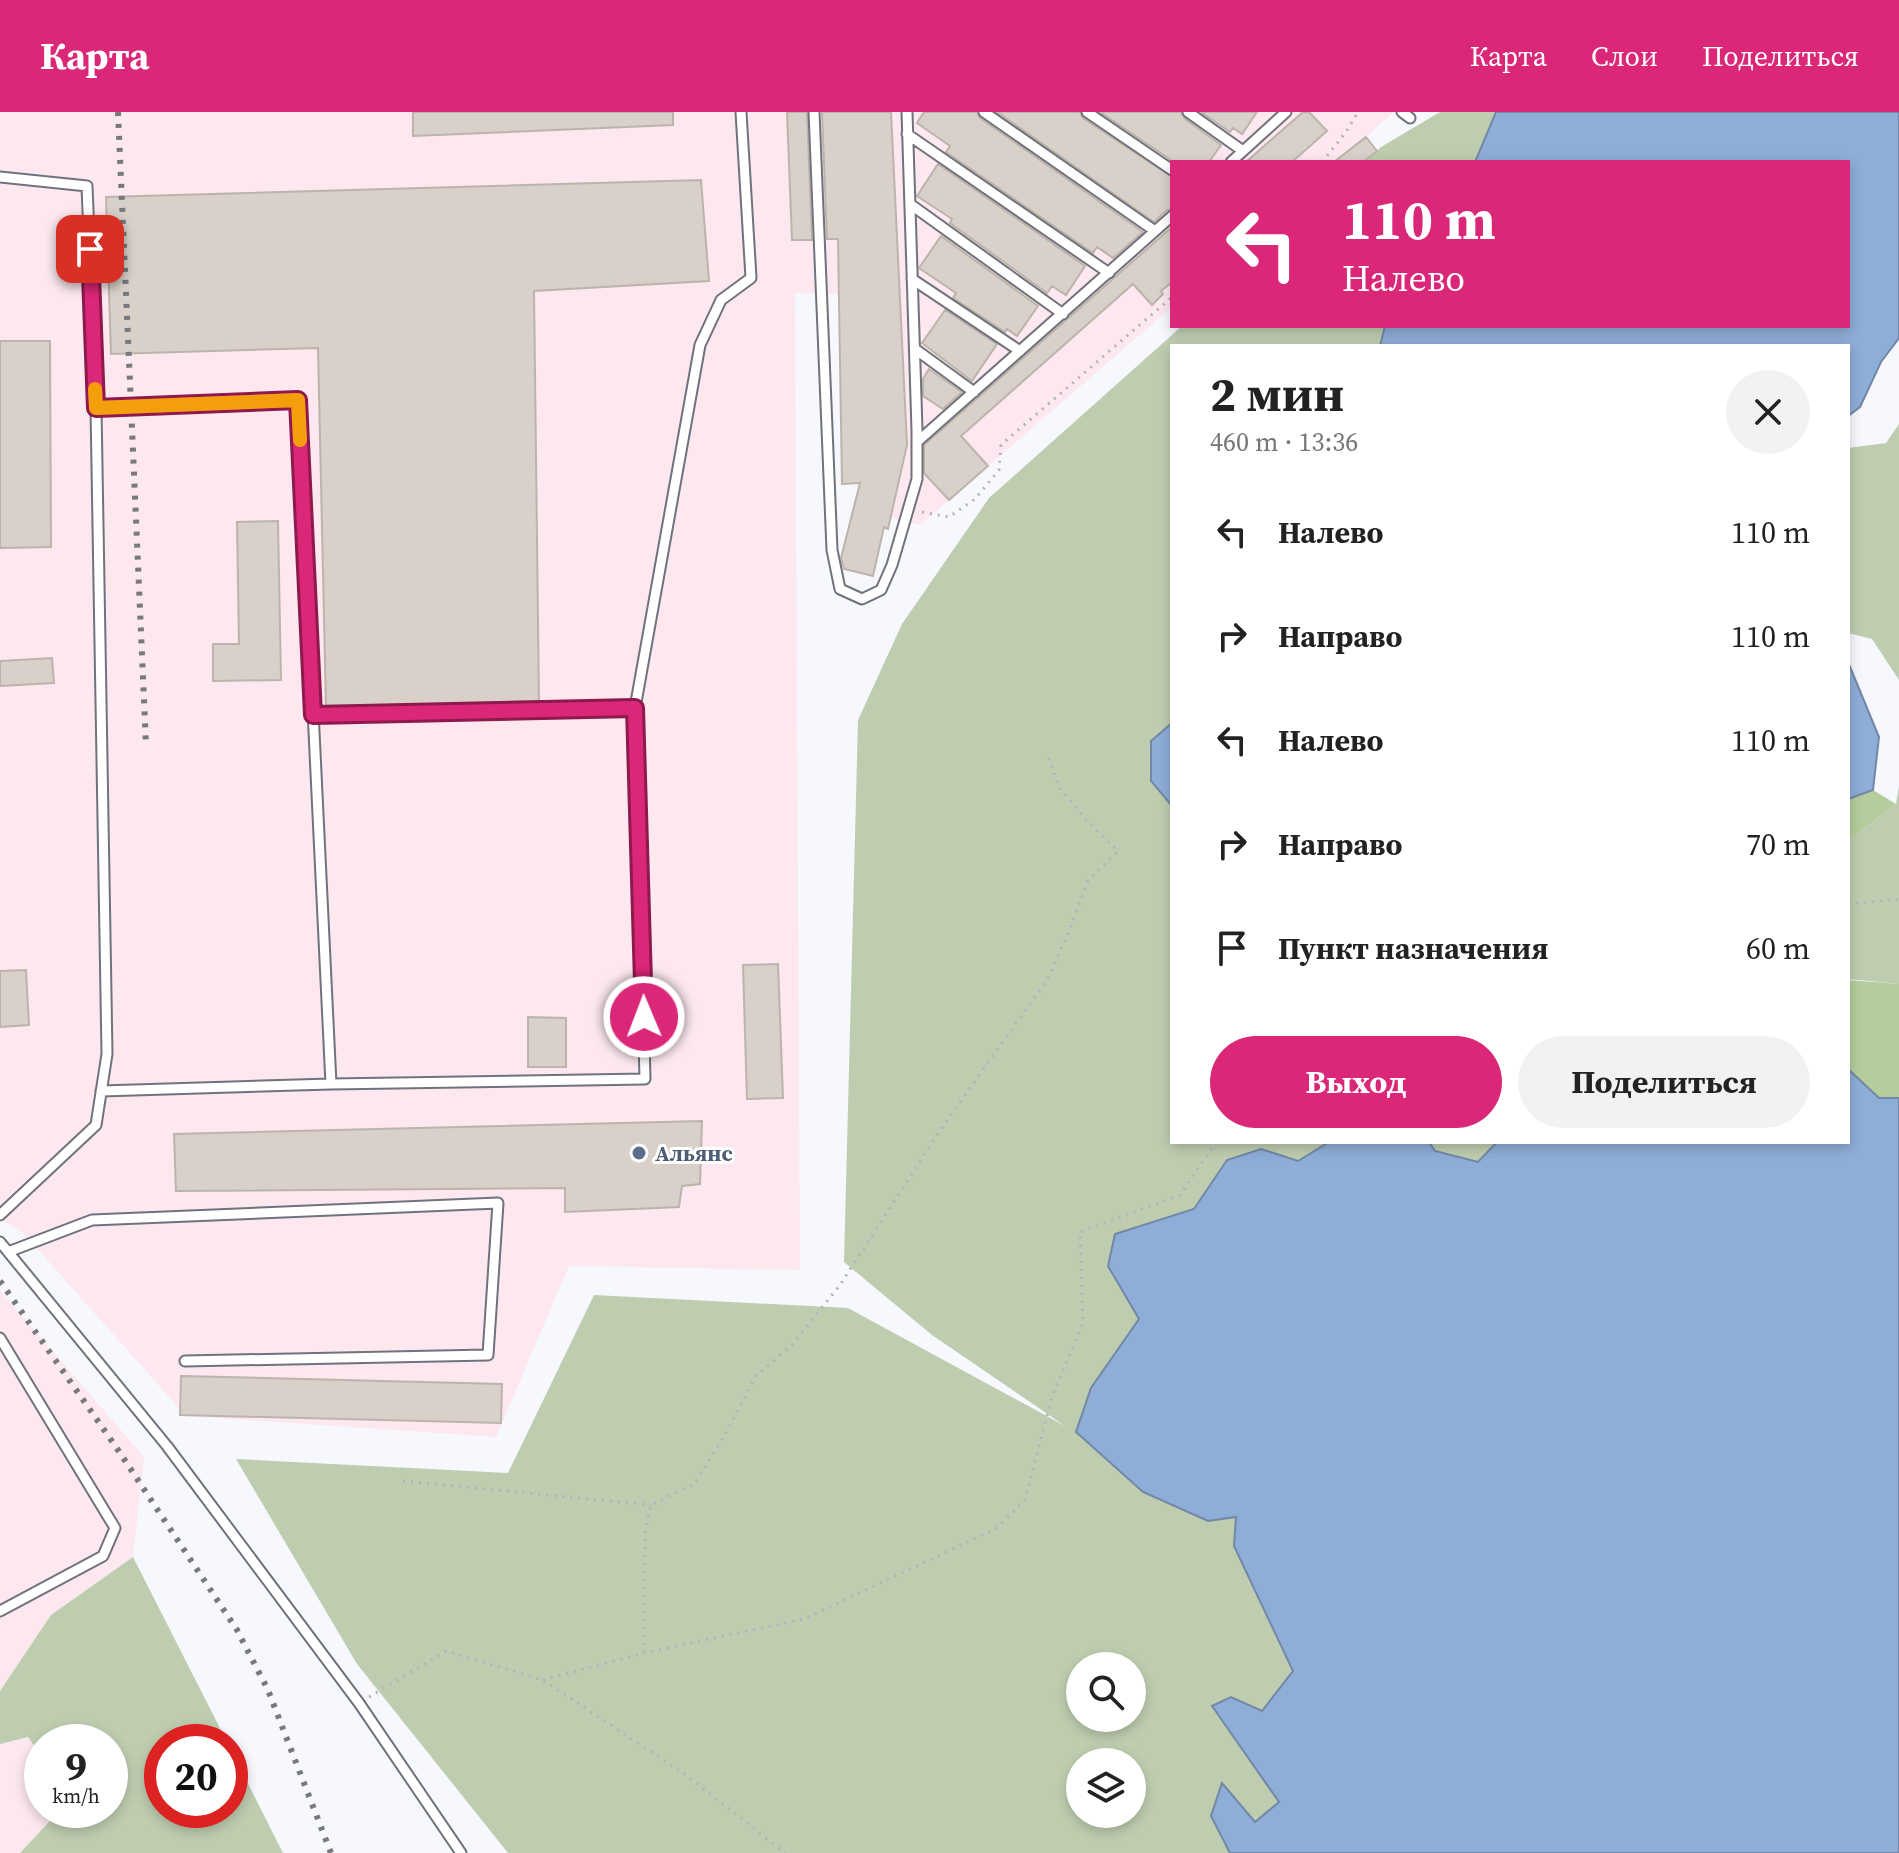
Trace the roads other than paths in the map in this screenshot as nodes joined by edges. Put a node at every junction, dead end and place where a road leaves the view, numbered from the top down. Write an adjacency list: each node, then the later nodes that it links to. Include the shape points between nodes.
1 (741, 112): 24 (lane, via 751,278 721,300 700,345)
2 (814, 112): 23 (lane, via 832,550 840,589 862,599 881,590 892,565 917,479)
3 (907, 112): 8 (lane)
4 (984, 112): 15 (lane)
5 (1087, 112): 11 (lane)
6 (1188, 112): 9 (lane)
7 (1286, 112): 9 (lane)
8 (907, 134): 13 (lane); 16 (lane)
9 (1243, 151): 10 (lane)
10 (1233, 160)
11 (1170, 169)
12 (0, 177): 22 (lane, via 87,186)
13 (910, 204): 17 (lane); 18 (lane)
14 (1170, 218): 15 (lane)
15 (1155, 231): 16 (lane)
16 (1109, 273): 18 (lane)
17 (912, 279): 19 (lane); 20 (lane)
18 (1063, 314): 20 (lane)
19 (915, 349): 21 (lane); 23 (lane)
20 (1020, 351): 21 (lane)
21 (974, 392): 23 (lane)
22 (96, 408): 25 (lane, via 298,400); 27 (lane, via 107,1054)
23 (917, 442)
24 (635, 708): 25 (lane); 26 (lane, via 645,1079)
25 (313, 715): 26 (lane)
26 (331, 1084): 27 (lane)
27 (101, 1091): 28 (lane, via 96,1125)
28 (0, 1215)
29 (0, 1242): 30 (lane)
30 (8, 1252): 32 (lane, via 92,1220 498,1203 488,1355); 34 (lane, via 167,1446 359,1703)
31 (0, 1338): 33 (lane, via 115,1528 103,1556)
32 (185, 1361)
33 (0, 1611)
34 (461, 1853)

